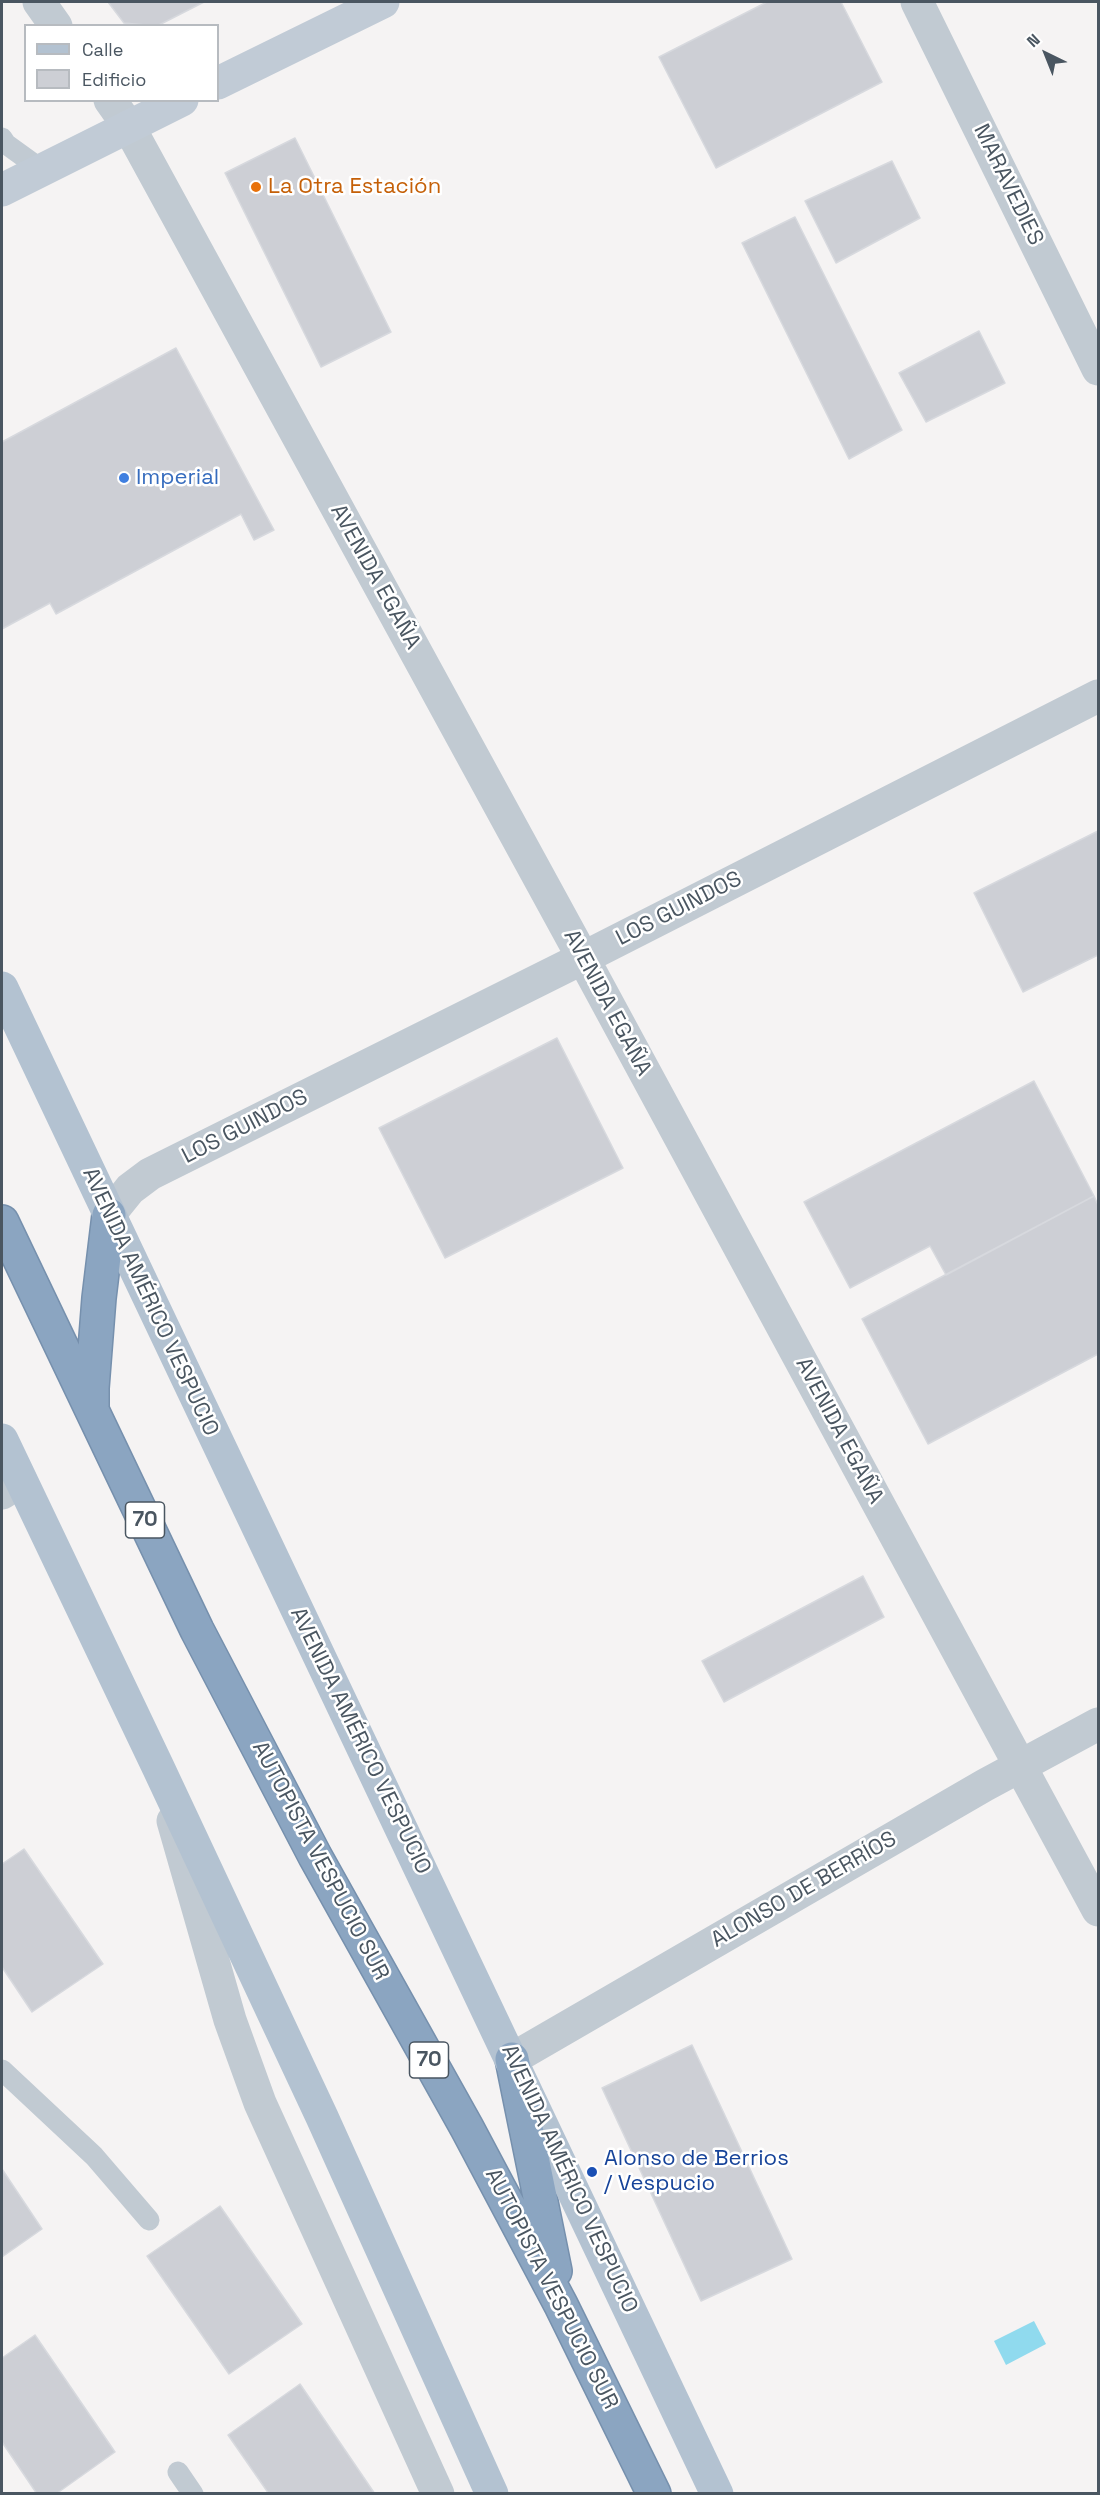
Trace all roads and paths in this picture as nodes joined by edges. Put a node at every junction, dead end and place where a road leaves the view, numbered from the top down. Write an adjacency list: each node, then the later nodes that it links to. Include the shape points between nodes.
1 (39, 2): 4 (street)
2 (383, 2): 5 (main road)
3 (917, 2): 12 (street, MARAVEDIES)
4 (55, 24)
5 (219, 83)
6 (111, 102): 8 (street, AVENIDA EGAÑA)
7 (178, 102): 8 (main road)
8 (129, 127): 10 (main road); 14 (street, AVENIDA EGAÑA)
9 (2, 138): 10 (lane)
10 (42, 170): 11 (main road)
11 (2, 190)
12 (1098, 369)
13 (1098, 696): 14 (street, LOS GUINDOS)
14 (583, 958): 16 (street, LOS GUINDOS, via 150,1174 130,1189); 23 (street, AVENIDA EGAÑA)
15 (2, 988): 16 (main road, AVENIDA AMÉRICO VESPUCIO)
16 (109, 1215): 18 (highway); 25 (main road, AVENIDA AMÉRICO VESPUCIO)
17 (2, 1222): 18 (highway, AUTOPISTA VESPUCIO SUR / 70)
18 (92, 1411): 28 (highway, AUTOPISTA VESPUCIO SUR / 70, via 197,1630 309,1845)
19 (2, 1440): 20 (main road)
20 (11, 1487): 22 (main road)
21 (1098, 1724): 23 (street, ALONSO DE BERRÍOS)
22 (158, 1767): 31 (street, via 230,2020 260,2103); 32 (main road)
23 (1020, 1767): 24 (street, AVENIDA EGAÑA); 25 (street, ALONSO DE BERRÍOS)
24 (1098, 1910)
25 (512, 2059): 28 (highway); 34 (main road, AVENIDA AMÉRICO VESPUCIO)
26 (2, 2070): 27 (lane, via 94,2156)
27 (149, 2220)
28 (561, 2305): 33 (highway, AUTOPISTA VESPUCIO SUR / 70)
29 (178, 2472): 30 (lane)
30 (193, 2493)
31 (438, 2493)
32 (492, 2493)
33 (654, 2493)
34 (717, 2493)

